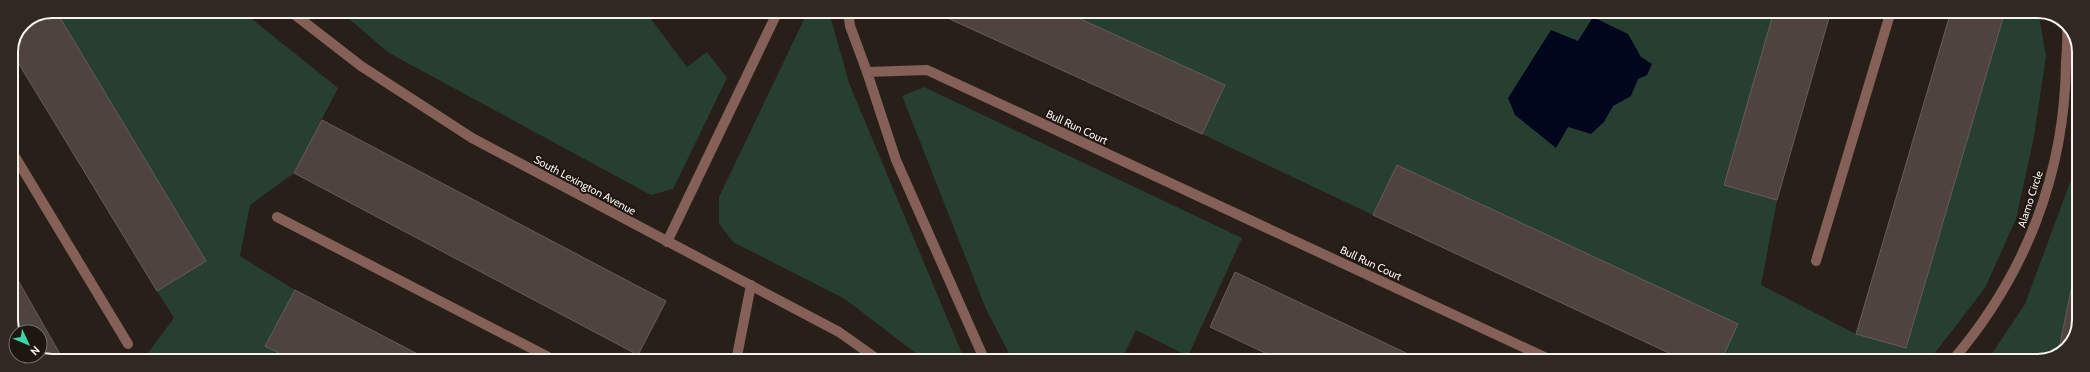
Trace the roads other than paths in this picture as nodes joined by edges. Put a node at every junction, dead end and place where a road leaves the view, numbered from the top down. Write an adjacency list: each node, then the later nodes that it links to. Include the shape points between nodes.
1 (299, 18): 9 (street, South Lexington Avenue, via 361,66 472,138)
2 (775, 18): 9 (street)
3 (849, 18): 6 (street)
4 (1889, 18): 10 (street)
5 (2067, 35): 18 (street, Alamo Circle, via 2066,94 2058,152 2041,208 2022,257 1995,305)
6 (868, 72): 16 (street, via 896,160); 17 (street, Bull Run Court, via 927,70)
7 (18, 162): 12 (street)
8 (278, 217): 13 (street)
9 (667, 242): 11 (street, South Lexington Avenue)
10 (1816, 261)
11 (751, 285): 14 (street); 15 (street, South Lexington Avenue, via 839,332)
12 (128, 344)
13 (542, 354)
14 (737, 354)
15 (870, 354)
16 (982, 354)
17 (1538, 354)
18 (1957, 354)

